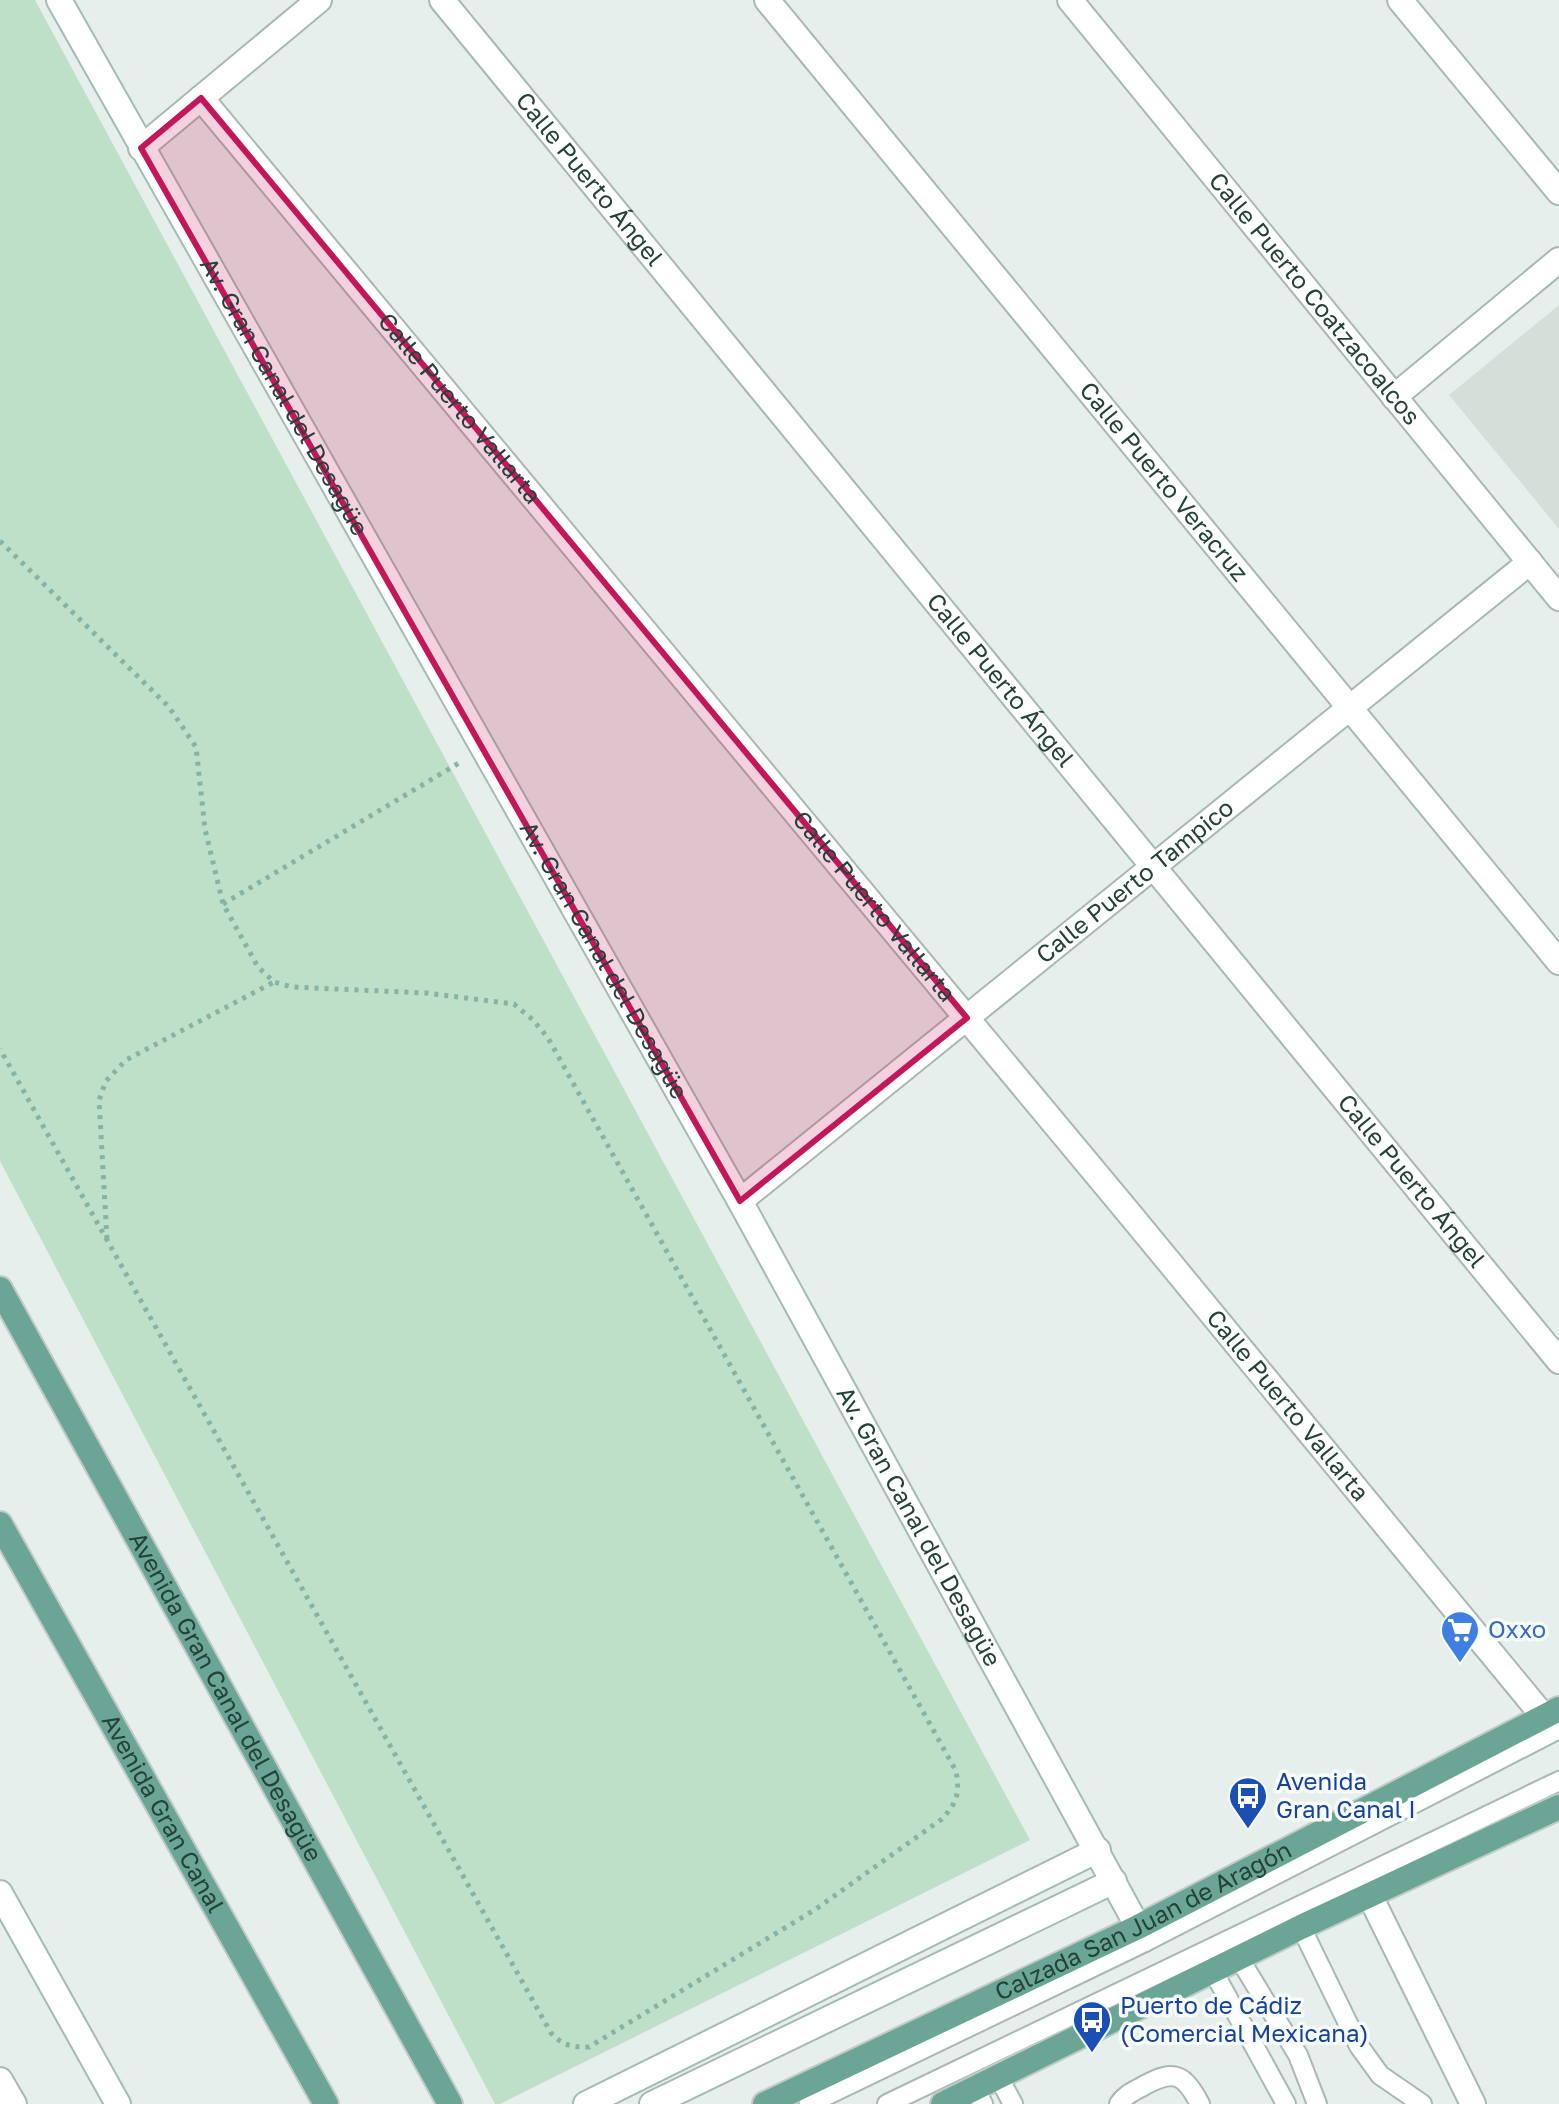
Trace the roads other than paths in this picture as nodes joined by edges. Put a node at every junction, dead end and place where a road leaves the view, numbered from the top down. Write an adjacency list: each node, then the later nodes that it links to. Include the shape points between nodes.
1 (59, 0): 8 (street, Av. Gran Canal del Desagüe)
2 (319, 0): 7 (street)
3 (442, 0): 15 (street, Calle Puerto Ángel)
4 (767, 0): 14 (street, Calle Puerto Veracruz)
5 (1070, 0): 11 (street, Calle Puerto Coatzacoalcos)
6 (1400, 0): 9 (street)
7 (201, 98): 8 (street); 17 (street, Calle Puerto Vallarta)
8 (141, 148): 18 (street, Av. Gran Canal del Desagüe)
9 (1559, 192)
10 (1559, 260): 11 (street)
11 (1394, 397): 12 (street, Calle Puerto Coatzacoalcos)
12 (1530, 562): 13 (street, Calle Puerto Coatzacoalcos); 14 (street, Calle Puerto Tampico)
13 (1559, 598)
14 (1350, 708): 15 (street, Calle Puerto Tampico); 16 (street, Calle Puerto Veracruz)
15 (1154, 867): 17 (street, Calle Puerto Tampico); 20 (street, Calle Puerto Ángel)
16 (1559, 962)
17 (967, 1018): 18 (street, Calle Puerto Tampico); 22 (street, Calle Puerto Vallarta)
18 (740, 1201): 25 (street, Av. Gran Canal del Desagüe)
19 (0, 1289): 39 (main road, Avenida Gran Canal del Desagüe)
20 (1559, 1361)
21 (0, 1524): 38 (main road, Avenida Gran Canal)
22 (1554, 1718): 30 (main road, Calzada San Juan de Aragón)
23 (1559, 1781): 44 (lane)
24 (1559, 1807): 28 (main road)
25 (1098, 1850): 26 (street, Av. Gran Canal del Desagüe); 40 (street)
26 (1114, 1881): 30 (street, Av. Gran Canal del Desagüe); 41 (street)
27 (0, 1893): 37 (street)
28 (1370, 1896): 29 (main road); 52 (street)
29 (1301, 1927): 31 (main road); 51 (lane, via 1359,2046 1380,2075)
30 (1141, 1934): 42 (main road, Calzada San Juan de Aragón); 43 (lane)
31 (1239, 1958): 32 (main road); 50 (lane, via 1298,2055)
32 (1213, 1971): 33 (main road); 49 (lane)
33 (999, 2078): 35 (main road); 46 (lane)
34 (0, 2080): 36 (street)
35 (979, 2096): 45 (main road)
36 (14, 2104)
37 (118, 2104)
38 (326, 2104)
39 (450, 2104)
40 (586, 2104)
41 (652, 2104)
42 (765, 2104)
43 (809, 2104)
44 (887, 2104)
45 (943, 2104)
46 (1013, 2104)
47 (1119, 2104): 48 (lane, via 1164,2075 1180,2077)
48 (1200, 2104)
49 (1286, 2104)
50 (1317, 2104)
51 (1422, 2104)
52 (1473, 2104)

